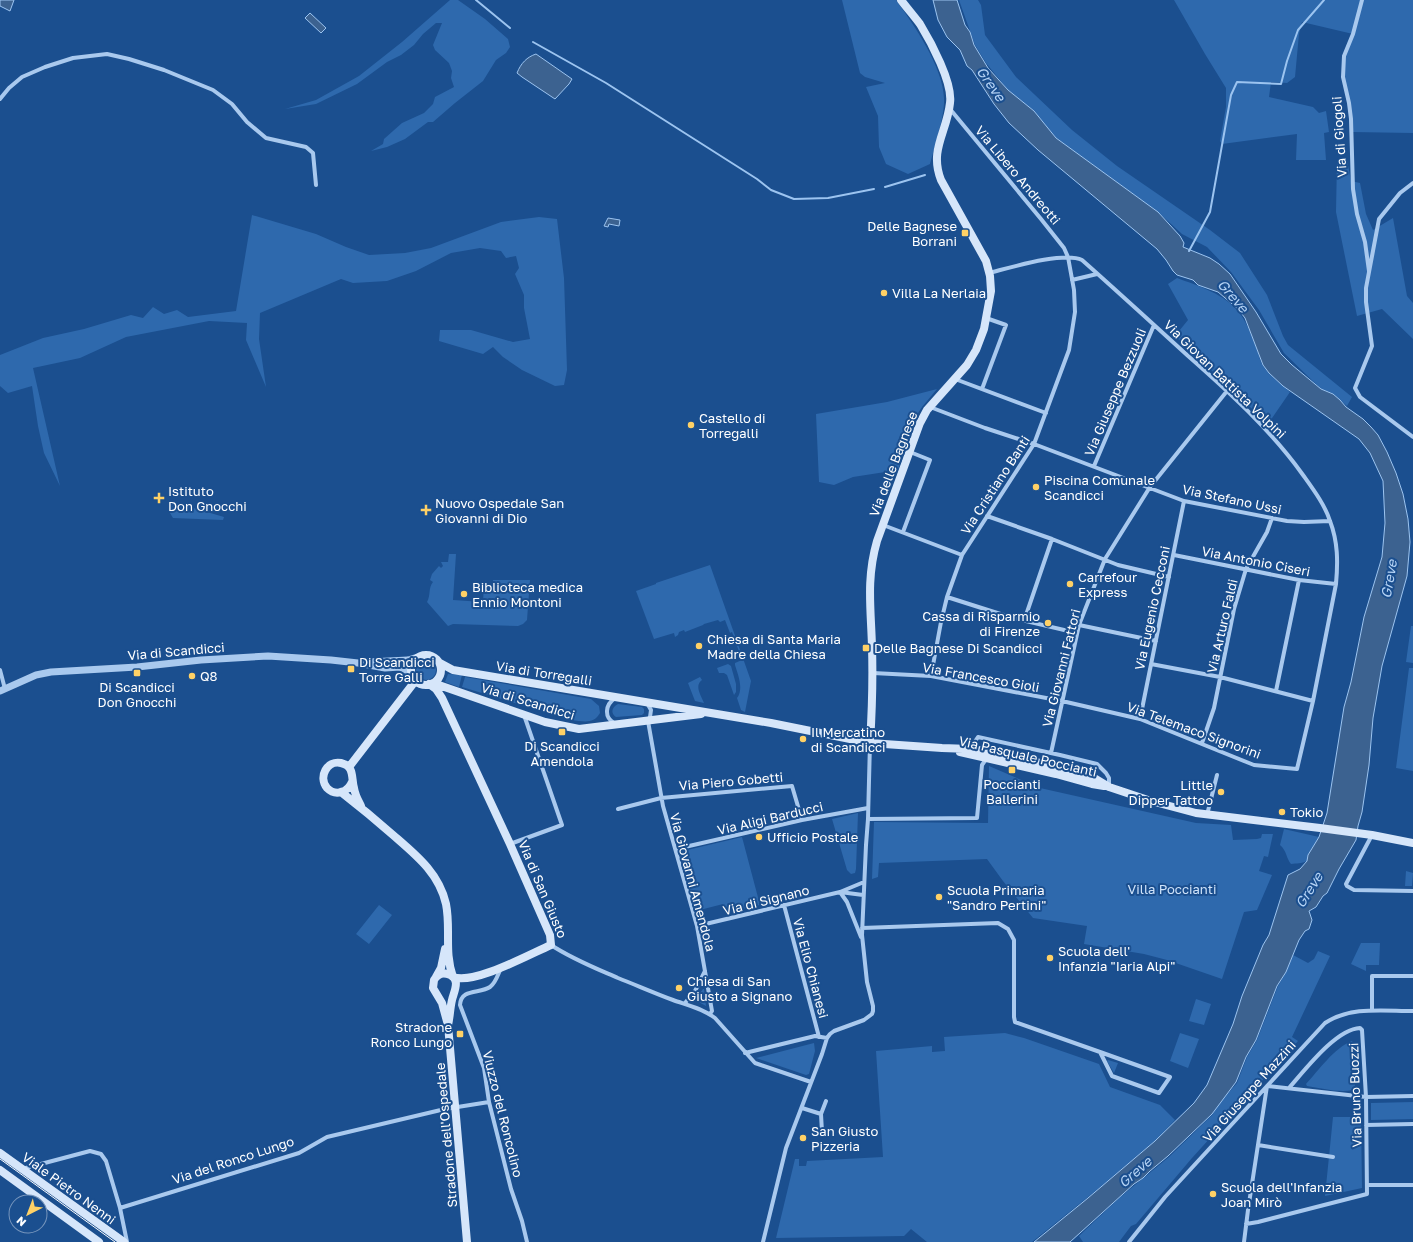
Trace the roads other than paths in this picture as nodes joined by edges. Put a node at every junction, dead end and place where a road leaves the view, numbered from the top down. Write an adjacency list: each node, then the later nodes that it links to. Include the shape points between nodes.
1 (901, 0): 4 (main road, Via delle Bagnese, via 919,23 936,56 950,94)
2 (1362, 0): 9 (street, Via di Giogoli, via 1344,56 1343,77 1351,119 1353,189)
3 (0, 99): 6 (street, via 22,77 59,62 107,54 129,59 213,90 232,104 247,122 266,138 306,147 313,153)
4 (949, 108): 7 (street, Via Libero Andreotti, via 1060,243); 8 (main road, Via delle Bagnese, via 938,151 937,168 941,180 986,261)
5 (1413, 183): 9 (street, via 1400,193 1379,219)
6 (316, 185)
7 (1068, 257): 8 (street, via 1036,261); 10 (street, Via Giovan Battista Volpini, via 1082,260); 11 (street, Via Cristiano Banti)
8 (989, 273): 12 (main road, Via delle Bagnese, via 991,291)
9 (1369, 273): 19 (street, via 1366,302 1372,346 1356,384 1356,391 1360,397)
10 (1097, 274): 11 (street); 13 (street, Via Giovan Battista Volpini)
11 (1072, 280): 18 (street, Via Cristiano Banti, via 1075,312 1070,346)
12 (986, 318): 14 (main road, Via delle Bagnese, via 976,350); 15 (street, via 1006,325)
13 (1154, 325): 16 (street, Via Giovan Battista Volpini); 22 (street, Via Giuseppe Bezzuoli)
14 (954, 379): 15 (street); 17 (main road, Via delle Bagnese)
15 (982, 389): 18 (street)
16 (1227, 391): 23 (street, Via Giovanni Fattori); 27 (street, Via Giovan Battista Volpini, via 1276,440 1293,461 1312,488)
17 (930, 407): 20 (street, Via Stefano Ussi); 21 (main road, Via delle Bagnese, via 920,423)
18 (1046, 413): 20 (street, Via Cristiano Banti)
19 (1413, 437)
20 (1034, 444): 22 (street, Via Stefano Ussi); 25 (street, Via Cristiano Banti)
21 (910, 452): 28 (main road, Via delle Bagnese); 29 (street, via 930,460)
22 (1094, 466): 23 (street, Via Stefano Ussi)
23 (1150, 487): 24 (street, Via Stefano Ussi); 33 (street, Via Giovanni Fattori)
24 (1184, 501): 26 (street, Via Stefano Ussi); 32 (street, Via Eugenio Cecconi)
25 (987, 516): 30 (street); 31 (street, Via Cristiano Banti)
26 (1272, 518): 27 (street, Via Stefano Ussi); 34 (street, Via Arturo Faldi)
27 (1330, 522): 37 (street, Via Giovan Battista Volpini, via 1338,559)
28 (883, 525): 29 (street); 48 (main road, Via delle Bagnese, via 873,556 869,581)
29 (903, 532): 31 (street)
30 (1052, 539): 33 (street); 39 (street)
31 (962, 554): 38 (street, Via Cristiano Banti)
32 (1174, 555): 34 (street, Via Antonio Ciseri); 35 (street, Via Eugenio Cecconi)
33 (1104, 559): 35 (street, via 1136,570); 40 (street, Via Giovanni Fattori)
34 (1246, 570): 36 (street, Via Antonio Ciseri); 50 (street, Via Arturo Faldi, via 1234,609)
35 (1169, 577): 42 (street, Via Eugenio Cecconi)
36 (1299, 580): 37 (street, Via Antonio Ciseri); 54 (street)
37 (1336, 584): 57 (street, Via Giovan Battista Volpini)
38 (947, 597): 39 (street); 49 (street, Via Cristiano Banti)
39 (1024, 621): 41 (street)
40 (1079, 625): 41 (street, Via Giovanni Fattori); 42 (street)
41 (1077, 632): 56 (street, Via Giovanni Fattori)
42 (1156, 641): 46 (street, Via Eugenio Cecconi)
43 (418, 657): 44 (street, Via di Scandicci); 45 (main road, Via di Scandicci, via 431,656); 51 (main road, via 414,661 411,673)
44 (358, 663): 51 (street, Via di Scandicci, via 384,668 400,667 410,672); 53 (street, Via di Scandicci, via 268,656 201,660 51,672 36,675)
45 (440, 663): 52 (main road, via 440,674); 55 (main road, Via di Torregalli, via 452,670)
46 (1151, 664): 50 (street); 61 (street, Via Eugenio Cecconi)
47 (0, 670): 53 (street)
48 (873, 673): 49 (street, Via Francesco Gioli); 64 (main road, Via delle Bagnese)
49 (931, 676): 56 (street, Via Francesco Gioli)
50 (1220, 677): 54 (street); 65 (street, Via Arturo Faldi, via 1214,708)
51 (415, 679): 52 (main road, Via di Scandicci, via 421,684); 72 (main road)
52 (431, 684): 60 (main road, Via di Scandicci); 86 (main road, Via di San Giusto, via 442,698)
53 (2, 690)
54 (1276, 691): 57 (street)
55 (617, 697): 58 (main road, Via di Torregalli); 63 (street, via 611,701 607,710 611,721)
56 (1062, 701): 61 (street, Via Telemaco Signorini); 69 (street, Via Giovanni Fattori)
57 (1313, 701): 73 (street, Via Giovan Battista Volpini)
58 (646, 702): 59 (main road, Via di Torregalli); 62 (street, via 651,710)
59 (711, 713): 62 (main road, Via di Torregalli); 64 (main road, Via di Torregalli)
60 (524, 715): 63 (main road, Via di Scandicci, via 579,729); 86 (street, via 562,825)
61 (1140, 719): 65 (street, Via Telemaco Signorini)
62 (648, 721): 63 (main road, Via di Scandicci); 78 (street, Via Giovanni Amendola)
63 (617, 724)
64 (870, 743): 67 (main road, Via Pasquale Poccianti); 80 (street)
65 (1202, 743): 73 (street, Via Telemaco Signorini, via 1254,764)
66 (1013, 745): 68 (street, via 978,737); 69 (street); 71 (street)
67 (942, 748): 68 (main road, Via Pasquale Poccianti); 70 (main road, Via Pasquale Poccianti)
68 (970, 749): 71 (main road, Via Pasquale Poccianti)
69 (1051, 753): 76 (street, via 1099,766 1108,776)
70 (987, 758): 71 (main road, Via Pasquale Poccianti); 83 (street, via 982,765 977,818)
71 (1011, 760): 76 (main road, Via Pasquale Poccianti, via 1057,767 1094,778)
72 (348, 767): 75 (main road, via 353,775); 77 (main road, via 337,763 328,766 324,773 324,782 328,789)
73 (1297, 769)
74 (1217, 775): 82 (street)
75 (352, 782): 77 (main road, via 347,790); 79 (main road)
76 (1109, 787): 82 (main road, Via Pasquale Poccianti, via 1165,806)
77 (341, 792): 79 (main road)
78 (661, 798): 81 (street, Via Giovanni Amendola); 84 (street, Via Piero Gobetti, via 792,786); 88 (street, Via Giovanni Amendola)
79 (362, 808): 97 (main road, via 421,859 436,878 446,906)
80 (868, 808): 83 (street); 84 (street, Via Aligi Barducci)
81 (618, 809)
82 (1207, 815): 85 (main road, Via Pasquale Poccianti)
83 (868, 819): 89 (street)
84 (802, 820): 88 (street, Via Aligi Barducci)
85 (1368, 835): 87 (main road, Via Pasquale Poccianti); 90 (street, via 1347,886 1354,890)
86 (510, 844): 98 (main road, Via di San Giusto)
87 (1413, 844)
88 (676, 849): 94 (street, Via Giovanni Amendola)
89 (864, 882): 91 (street); 92 (street)
90 (1413, 890)
91 (840, 892): 92 (street); 93 (street, Via di Signano); 96 (street, via 847,902)
92 (863, 895): 95 (street)
93 (784, 905): 94 (street, Via di Signano); 112 (street, Via Elio Chianesi)
94 (697, 926): 100 (street, Via Giovanni Amendola)
95 (862, 928): 96 (street); 114 (street, via 998,924 1008,930 1014,940 1015,1022)
96 (862, 941): 113 (street, via 873,1006 872,1014 864,1020 834,1031)
97 (447, 943): 103 (main road); 104 (main road)
98 (552, 945): 99 (main road); 107 (street, Via di San Giusto, via 583,963)
99 (501, 967): 101 (main road); 122 (street, Viuzzo del Roncolino, via 492,985 468,993 460,1002 484,1068)
100 (705, 971): 107 (street, Via Giovanni Amendola, via 695,992); 110 (street, Via Giovanni Amendola, via 712,1011)
101 (477, 976): 104 (main road, via 461,979); 105 (main road)
102 (1413, 976): 108 (street, via 1372,976)
103 (436, 977): 104 (main road, via 444,973); 106 (main road, via 432,985)
104 (453, 977): 105 (main road, via 456,983)
105 (454, 992): 106 (main road, via 445,998); 111 (main road, Stradone dell'Ospedale)
106 (436, 994): 111 (main road, Stradone dell'Ospedale, via 442,1003)
107 (685, 1003): 110 (street, Via di San Giusto)
108 (1372, 1010): 109 (street, Via Giuseppe Mazzini); 117 (street, Via Giuseppe Mazzini, via 1344,1014 1325,1023)
109 (1413, 1011)
110 (710, 1014): 115 (street, Via di San Giusto)
111 (448, 1025): 123 (main road, Stradone dell'Ospedale)
112 (819, 1037): 113 (street); 115 (street)
113 (826, 1038): 116 (street)
114 (1100, 1052): 114 (street, via 1112,1076 1159,1093 1170,1077)
115 (745, 1053): 116 (street, Via di San Giusto, via 760,1066)
116 (811, 1082): 124 (street)
117 (1267, 1086): 118 (street); 129 (street); 144 (street, Via Giuseppe Mazzini, via 1165,1197)
118 (1289, 1088): 120 (street); 120 (street, Via Bruno Buozzi, via 1333,1040 1349,1030 1360,1028)
119 (1413, 1096): 120 (street)
120 (1366, 1097): 127 (street, Via Bruno Buozzi)
121 (826, 1101): 125 (street)
122 (488, 1102): 123 (street, Via del Ronco Lungo); 142 (street, Viuzzo del Roncolino)
123 (455, 1107): 136 (street, Via del Ronco Lungo, via 327,1137 299,1153); 141 (main road, Stradone dell'Ospedale)
124 (802, 1108): 125 (street); 143 (street, via 786,1148)
125 (821, 1114): 128 (street)
126 (1413, 1124): 127 (street)
127 (1366, 1125): 134 (street, Via Bruno Buozzi)
128 (822, 1132)
129 (1258, 1145): 131 (street); 137 (street)
130 (0, 1153): 132 (main road, Viale Pietro Nenni)
131 (1333, 1157)
132 (22, 1169): 136 (street, via 84,1152 96,1152 106,1161); 139 (main road, Viale Pietro Nenni)
133 (0, 1170): 138 (main road, Viale Pietro Nenni)
134 (1367, 1185): 135 (street); 137 (street, via 1367,1194)
135 (1413, 1185)
136 (120, 1208): 140 (street)
137 (1246, 1224): 145 (street)
138 (99, 1242)
139 (124, 1242)
140 (127, 1242)
141 (467, 1242)
142 (527, 1242)
143 (763, 1242)
144 (1129, 1242)
145 (1244, 1242)

